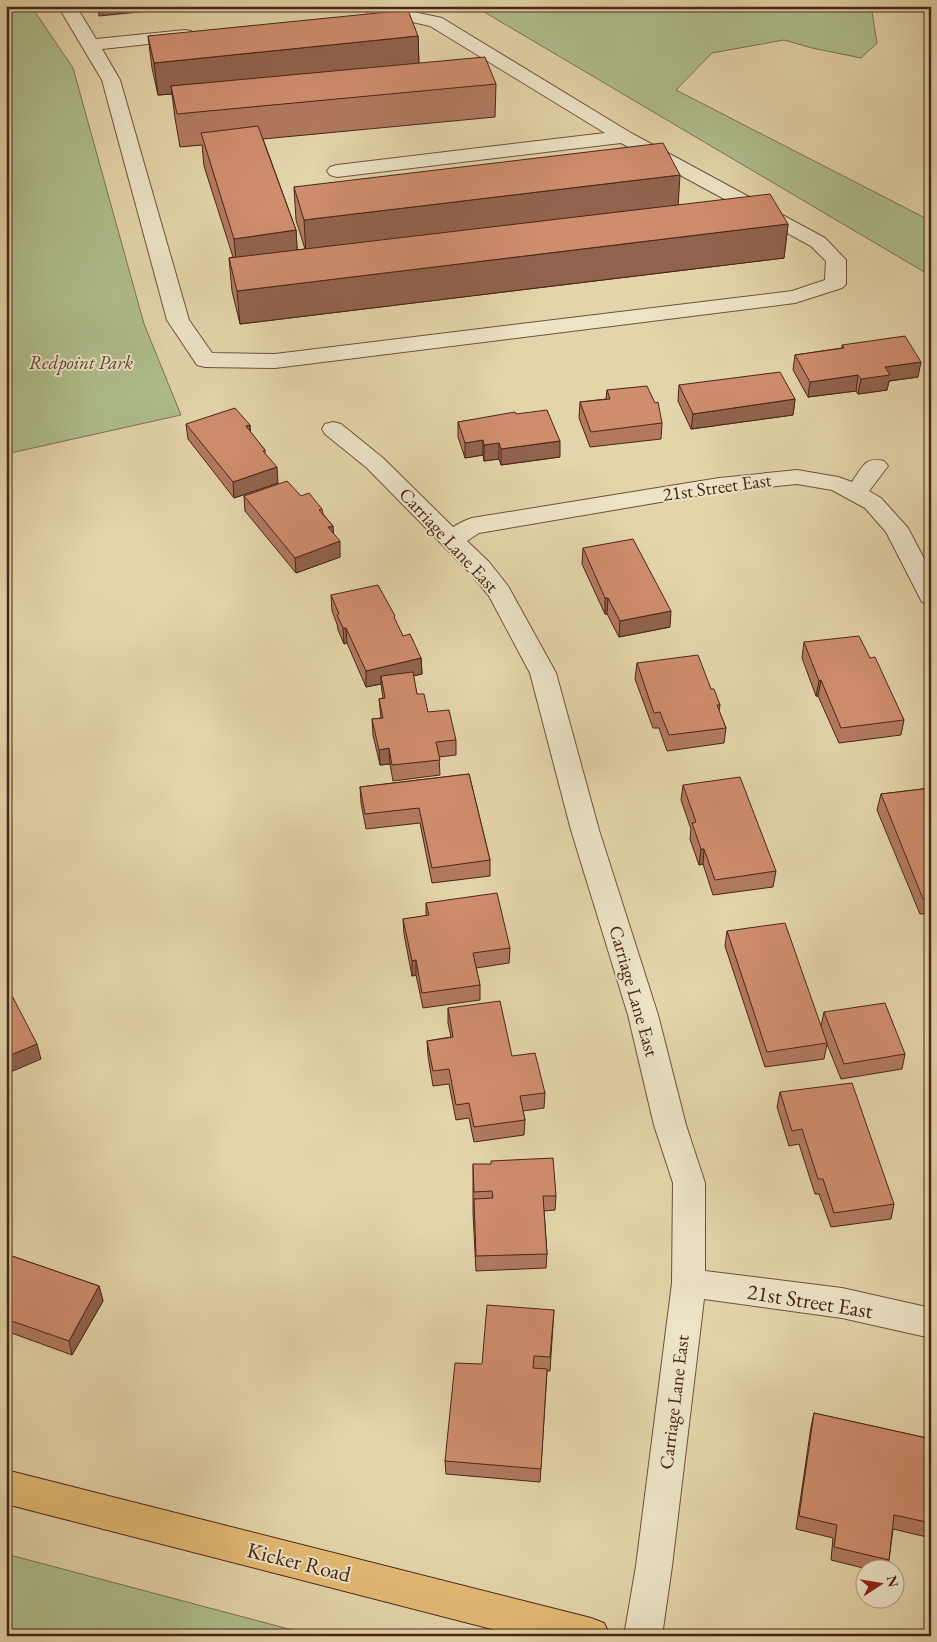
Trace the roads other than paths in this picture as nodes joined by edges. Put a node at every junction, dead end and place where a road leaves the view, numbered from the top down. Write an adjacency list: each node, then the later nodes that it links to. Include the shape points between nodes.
1 (67, 6): 4 (street)
2 (356, 17): 5 (street, via 395,13 436,22)
3 (201, 33): 4 (street)
4 (90, 45): 5 (street, via 111,80 178,320 205,360 275,361 796,297 835,284 836,260 818,242)
5 (624, 137): 6 (street)
6 (337, 171)
7 (333, 429): 10 (street, Carriage Lane East, via 375,463)
8 (876, 466): 9 (street)
9 (855, 494): 10 (street, 21st Street East, via 838,484 796,477 729,484 472,526); 11 (street, 21st Street East, via 873,503 896,528)
10 (451, 540): 12 (street, Carriage Lane East, via 499,592 543,673 585,830 644,1014 670,1125 689,1183)
11 (931, 596)
12 (689, 1283): 13 (street, 21st Street East, via 842,1303); 16 (street, Carriage Lane East, via 654,1566)
13 (931, 1323)
14 (6, 1487): 15 (main road, Kicker Road)
15 (591, 1636)
16 (642, 1636)

